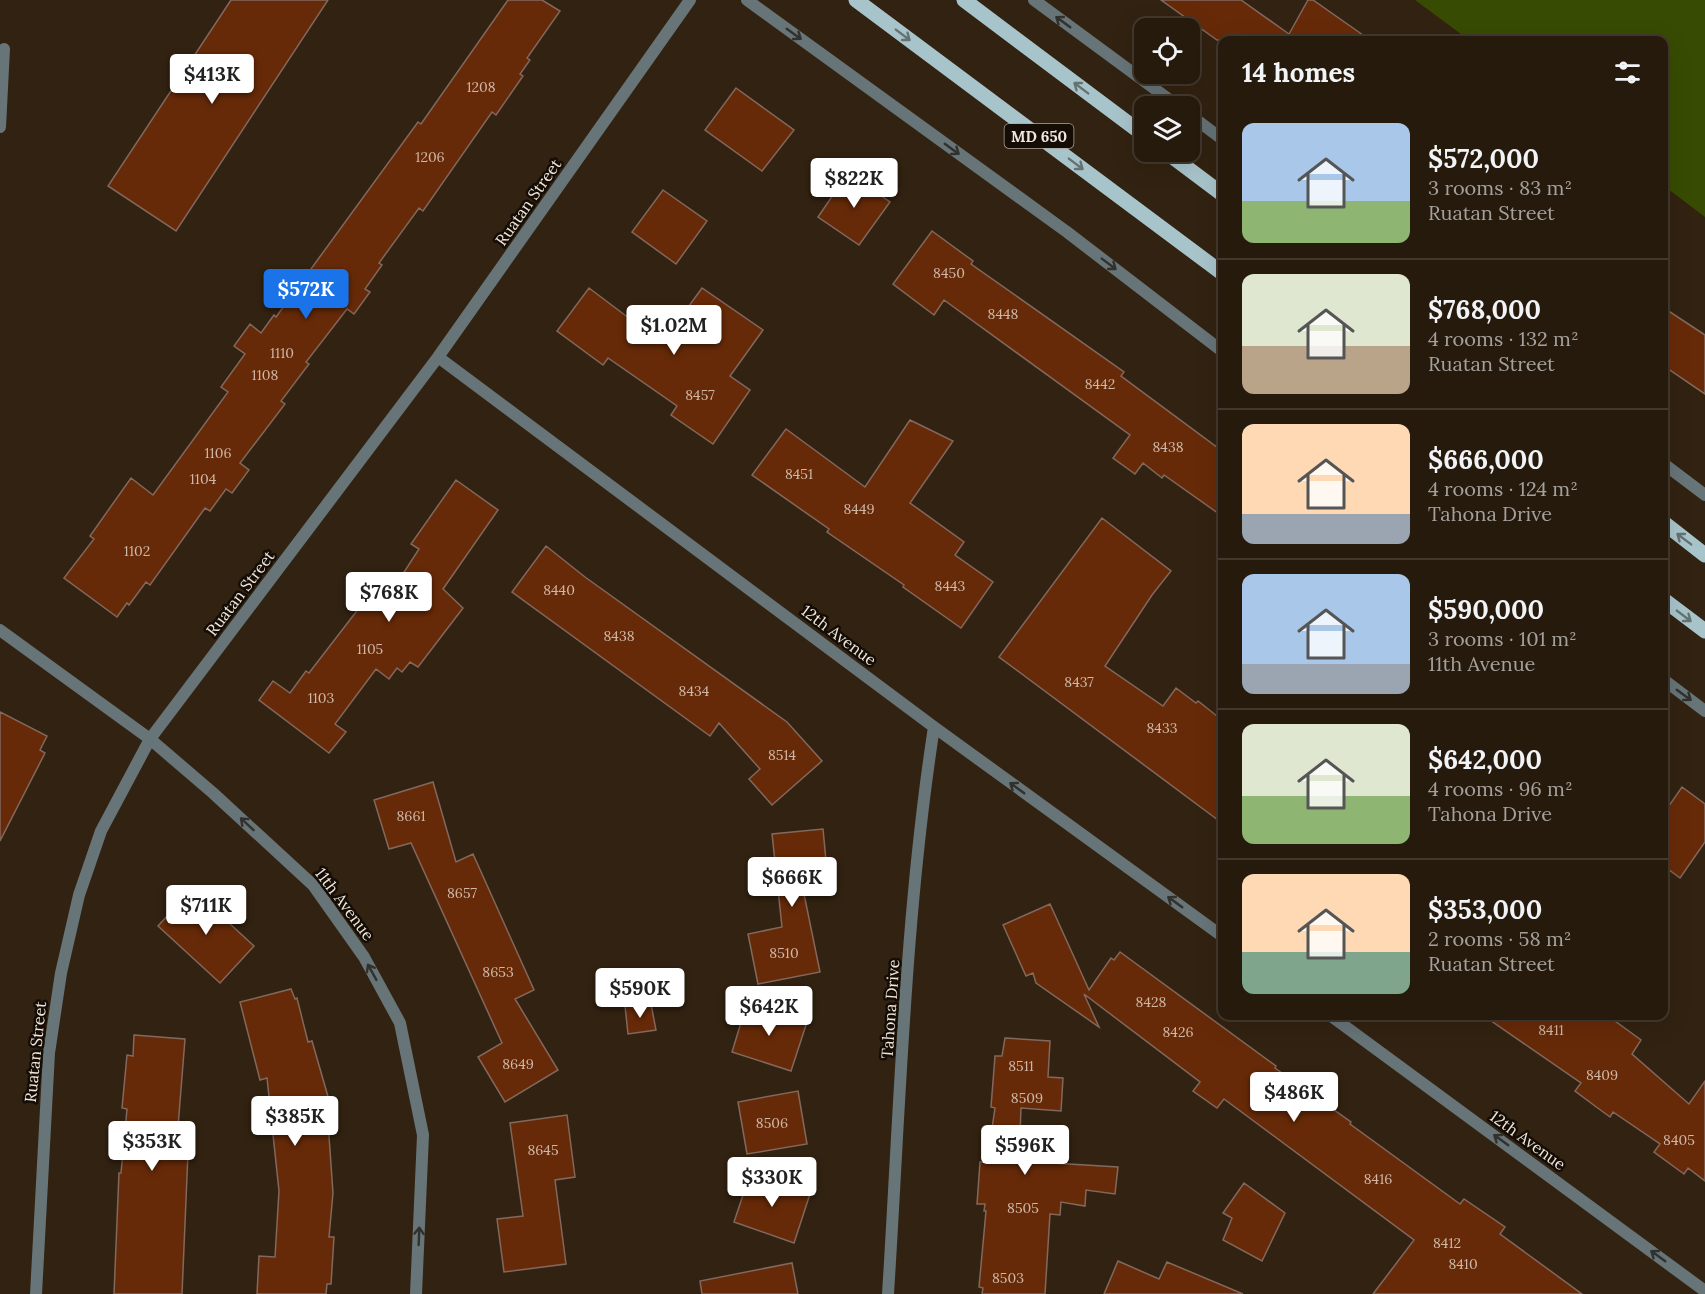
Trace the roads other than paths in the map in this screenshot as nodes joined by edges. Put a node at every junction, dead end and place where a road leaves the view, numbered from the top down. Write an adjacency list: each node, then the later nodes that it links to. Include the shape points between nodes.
1 (690, 0): 16 (street, Ruatan Street)
2 (747, 0): 15 (street, one-way to 15, via 1067,232)
3 (856, 0): 14 (main road, MD 650, one-way to 14)
4 (963, 0): 10 (main road, one-way to 4)
5 (1034, 0): 7 (street, one-way to 5)
6 (3, 49): 9 (street)
7 (1164, 96)
8 (1200, 122): 11 (street)
9 (0, 127)
10 (1134, 128)
11 (1218, 136)
12 (1179, 162): 13 (main road)
13 (1218, 191)
14 (1218, 270)
15 (1218, 348)
16 (438, 357): 26 (street, 12th Avenue); 27 (street, Ruatan Street)
17 (1668, 467): 18 (street)
18 (1705, 495)
19 (1668, 526): 20 (main road, one-way to 19)
20 (1705, 555)
21 (1668, 603): 23 (main road, one-way to 23)
22 (0, 630): 27 (street, 11th Avenue)
23 (1705, 631)
24 (1668, 683): 25 (street, one-way to 25)
25 (1705, 711)
26 (934, 727): 28 (street, 12th Avenue, one-way to 26); 33 (street, Tahona Drive, via 922,808 912,926)
27 (150, 739): 31 (street, Ruatan Street, via 101,831 79,895 61,972 49,1053); 32 (street, 11th Avenue, one-way to 27, via 423,1135 400,1023 364,957 313,885)
28 (1218, 933)
29 (1336, 1020): 30 (street, 12th Avenue, one-way to 29)
30 (1705, 1291)
31 (36, 1294)
32 (416, 1294)
33 (888, 1294)

